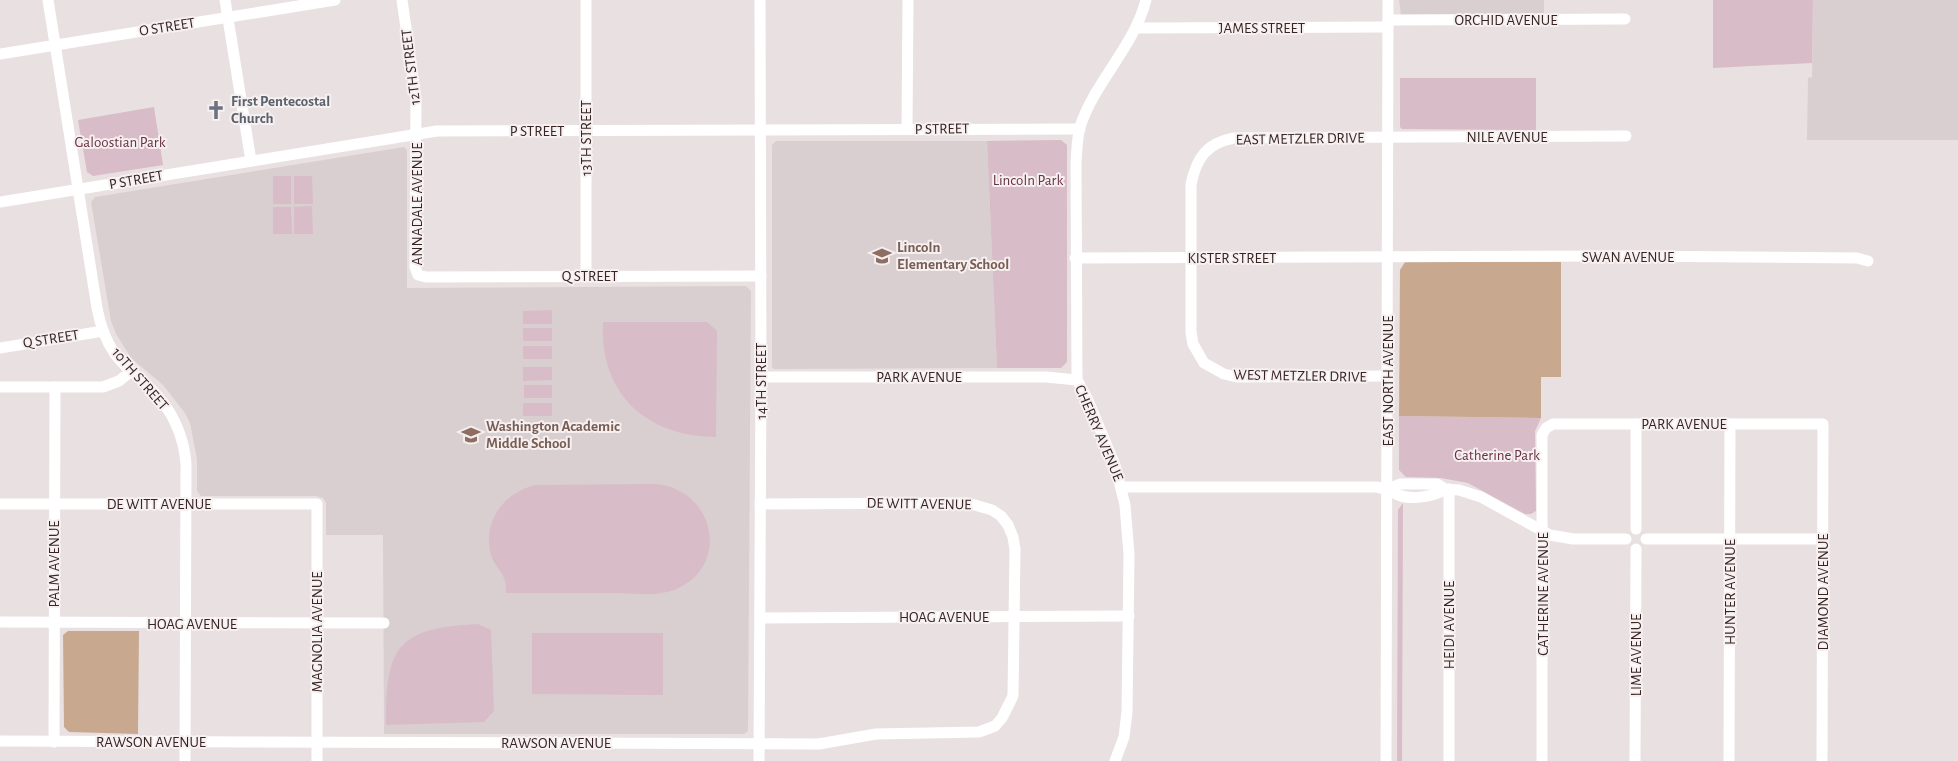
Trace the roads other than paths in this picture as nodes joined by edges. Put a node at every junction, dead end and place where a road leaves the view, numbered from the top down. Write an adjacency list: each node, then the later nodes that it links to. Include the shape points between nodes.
1 (48, 0): 14 (street, 10TH STREET)
2 (225, 0): 10 (street)
3 (335, 0): 10 (street, O STREET)
4 (402, 0): 20 (street, 12TH STREET, via 414,74)
5 (586, 0): 19 (street, 13TH STREET)
6 (760, 0): 16 (street, 14TH STREET)
7 (908, 0): 17 (street)
8 (1146, 0): 13 (street, CHERRY AVENUE)
9 (1388, 0): 12 (street, EAST NORTH AVENUE)
10 (228, 17): 14 (street, O STREET); 23 (street)
11 (1625, 19): 12 (street, ORCHID AVENUE)
12 (1388, 24): 13 (street, JAMES STREET); 22 (street, EAST NORTH AVENUE)
13 (1136, 28): 18 (street, CHERRY AVENUE, via 1090,104)
14 (55, 45): 15 (street, O STREET); 24 (street, 10TH STREET)
15 (0, 54)
16 (761, 129): 17 (street, P STREET); 19 (street, P STREET); 32 (street, 14TH STREET)
17 (908, 129): 18 (street, P STREET)
18 (1080, 129): 27 (street, CHERRY AVENUE, via 1076,162)
19 (586, 130): 20 (street, P STREET, via 437,131); 31 (street, 13TH STREET)
20 (416, 134): 23 (street, P STREET); 30 (street, ANNADALE AVENUE, via 415,267)
21 (1626, 136): 22 (street, NILE AVENUE)
22 (1389, 138): 26 (street, EAST NORTH AVENUE); 28 (street, EAST METZLER DRIVE, via 1234,138 1209,148 1194,167 1191,184)
23 (251, 161): 24 (street, P STREET)
24 (78, 190): 25 (street, P STREET); 33 (street, 10TH STREET)
25 (0, 202)
26 (1388, 256): 28 (street, KISTER STREET); 29 (street, SWAN AVENUE, via 1848,258); 36 (street, EAST NORTH AVENUE)
27 (1076, 258): 28 (street, KISTER STREET); 38 (street, CHERRY AVENUE)
28 (1191, 258): 36 (street, WEST METZLER DRIVE, via 1193,344 1204,363 1212,369 1237,377)
29 (1868, 262)
30 (418, 274): 31 (street, Q STREET, via 426,277)
31 (586, 276): 32 (street, Q STREET)
32 (761, 276): 37 (street, 14TH STREET)
33 (103, 331): 34 (street, Q STREET); 35 (street, 10TH STREET)
34 (0, 348)
35 (130, 372): 40 (street, via 112,385); 50 (street, 10TH STREET, via 158,396 179,429 186,464)
36 (1388, 376): 46 (street, EAST NORTH AVENUE)
37 (761, 377): 38 (street, PARK AVENUE, via 1046,377); 52 (street, 14TH STREET)
38 (1076, 380): 45 (street, CHERRY AVENUE, via 1091,406)
39 (0, 387): 40 (street)
40 (55, 387): 49 (street, PALM AVENUE)
41 (1636, 424): 42 (street, PARK AVENUE); 44 (street, PARK AVENUE, via 1553,424); 53 (street)
42 (1730, 424): 43 (street, PARK AVENUE); 57 (street, HUNTER AVENUE)
43 (1823, 424): 58 (street, DIAMOND AVENUE)
44 (1546, 428): 54 (street, CATHERINE AVENUE, via 1542,435)
45 (1122, 487): 46 (street); 61 (street, CHERRY AVENUE, via 1128,526)
46 (1388, 489): 47 (street, via 1400,496 1436,496); 77 (street, EAST NORTH AVENUE)
47 (1447, 489): 54 (street, via 1481,496); 78 (street, HEIDI AVENUE)
48 (0, 504): 49 (street, DE WITT AVENUE)
49 (55, 504): 50 (street, DE WITT AVENUE); 64 (street, PALM AVENUE)
50 (185, 504): 51 (street, DE WITT AVENUE); 67 (street, 10TH STREET)
51 (317, 504): 65 (street, MAGNOLIA AVENUE)
52 (760, 504): 60 (street, DE WITT AVENUE, via 968,503 992,510 1008,525 1013,537); 62 (street, 14TH STREET)
53 (1636, 529): 55 (street, via 1628,533); 56 (street, via 1643,532)
54 (1544, 531): 55 (street, via 1573,539); 79 (street, CATHERINE AVENUE)
55 (1626, 539): 59 (street, via 1628,545)
56 (1646, 539): 57 (street); 59 (street, via 1642,547)
57 (1730, 539): 58 (street); 81 (street, HUNTER AVENUE)
58 (1823, 539): 82 (street, DIAMOND AVENUE)
59 (1636, 549): 80 (street, LIME AVENUE)
60 (1014, 616): 61 (street, HOAG AVENUE); 62 (street, HOAG AVENUE); 72 (street, RAWSON AVENUE, via 1013,696 1002,718 987,730 968,734 876,734 819,744)
61 (1129, 616): 76 (street, CHERRY AVENUE, via 1126,726)
62 (760, 618): 72 (street, 14TH STREET)
63 (0, 622): 64 (street, HOAG AVENUE)
64 (54, 623): 67 (street, HOAG AVENUE); 69 (street, PALM AVENUE)
65 (317, 623): 66 (street, HOAG AVENUE); 67 (street, HOAG AVENUE); 71 (street, MAGNOLIA AVENUE)
66 (384, 623)
67 (186, 624): 70 (street, 10TH STREET)
68 (0, 741): 69 (street, RAWSON AVENUE)
69 (54, 742): 70 (street, RAWSON AVENUE)
70 (185, 742): 71 (street, RAWSON AVENUE); 73 (street, 10TH STREET)
71 (316, 742): 72 (street, RAWSON AVENUE); 74 (street, MAGNOLIA AVENUE)
72 (759, 744): 75 (street, 14TH STREET)
73 (185, 761)
74 (317, 761)
75 (758, 761)
76 (1115, 761)
77 (1386, 761)
78 (1449, 761)
79 (1542, 761)
80 (1636, 761)
81 (1729, 761)
82 (1822, 761)

